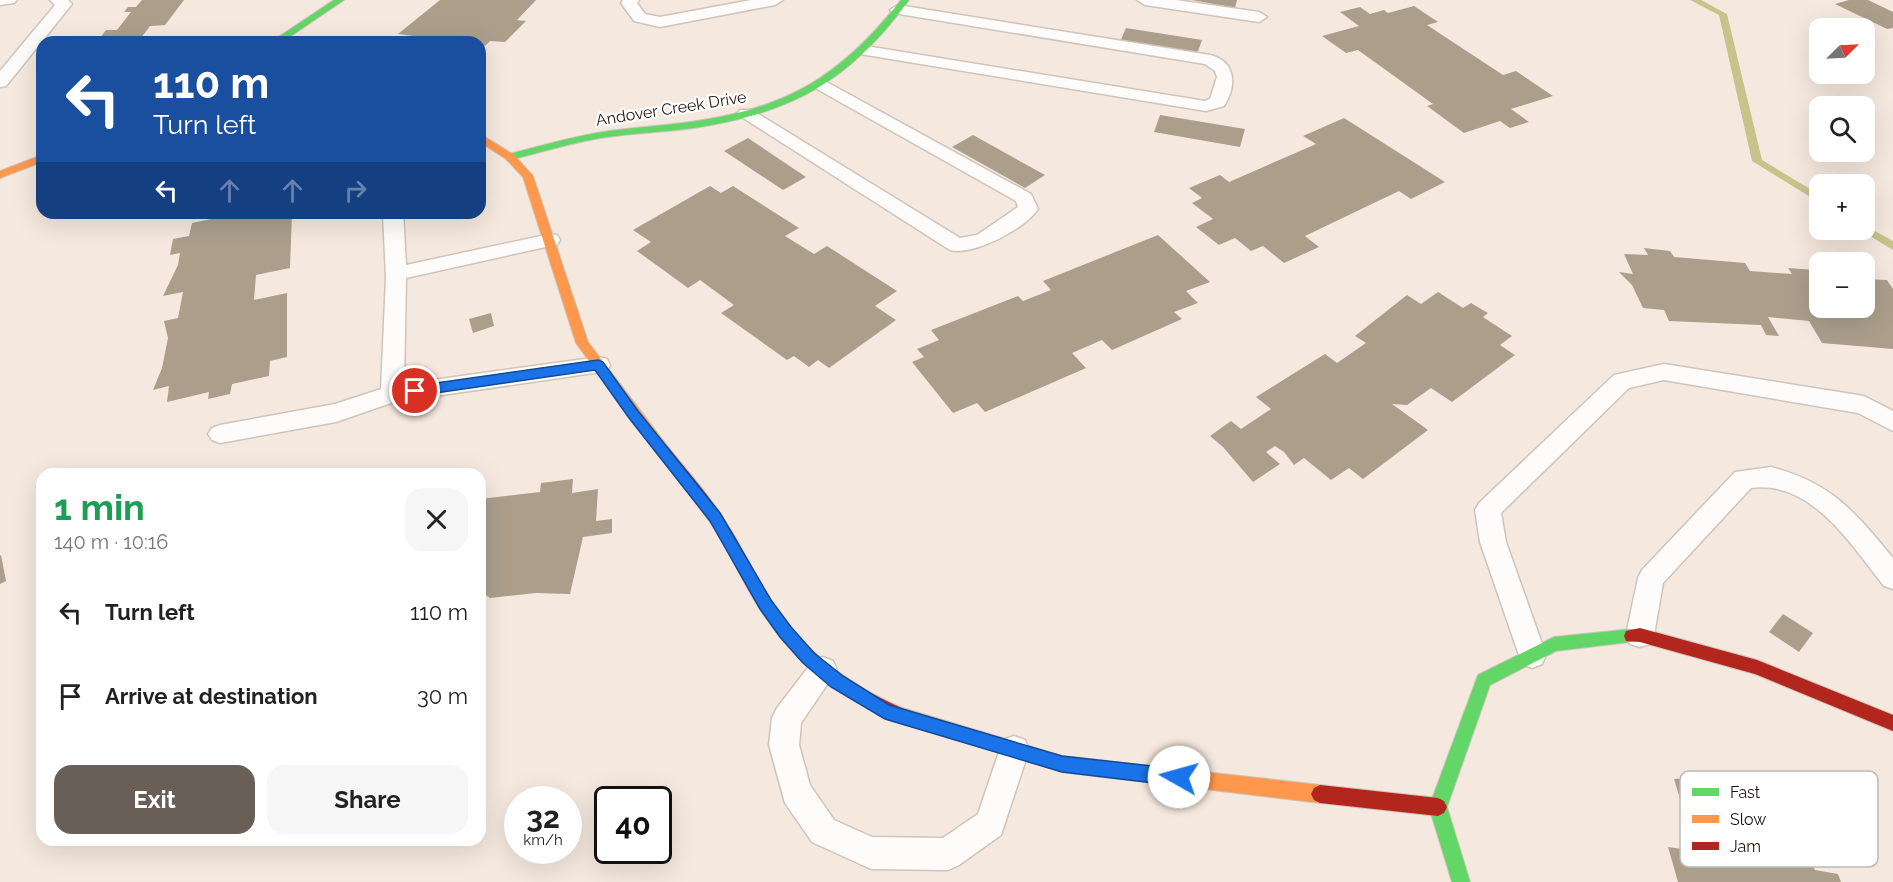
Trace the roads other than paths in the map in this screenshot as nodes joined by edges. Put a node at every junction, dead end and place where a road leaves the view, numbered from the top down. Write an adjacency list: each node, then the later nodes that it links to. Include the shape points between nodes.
1 (0, 0): 2 (lane)
2 (9, 0)
3 (58, 0): 10 (lane, via 64,4)
4 (340, 0): 11 (street)
5 (631, 0): 6 (lane, via 629,3 640,18 660,22)
6 (775, 0)
7 (1145, 0): 9 (lane)
8 (902, 5): 13 (street, Andover Creek Drive); 13 (lane, via 1210,60 1224,69 1225,77 1218,102 1206,106)
9 (1259, 17)
10 (38, 36)
11 (285, 36)
12 (36, 38): 14 (lane)
13 (866, 51): 15 (street, Andover Creek Drive)
14 (0, 82)
15 (823, 85): 16 (street, Andover Creek Drive, via 767,110); 16 (lane, via 1024,198 1028,208 983,240 957,245)
16 (746, 114): 18 (street, Andover Creek Drive, via 705,123 604,134)
17 (486, 141): 18 (street)
18 (510, 158): 22 (street, via 528,176)
19 (36, 160): 20 (street)
20 (0, 175)
21 (393, 219): 23 (lane)
22 (549, 240): 23 (lane); 24 (street, via 582,342)
23 (395, 274): 25 (lane)
24 (598, 365): 25 (lane); 31 (street, via 715,517 765,605 785,632)
25 (392, 394): 27 (lane, via 336,413)
26 (1893, 422): 30 (lane, via 1864,405 1664,372 1622,381 1488,510 1493,542)
27 (220, 434)
28 (1893, 578): 29 (lane, via 1834,507 1801,486 1770,477 1744,479 1651,578)
29 (1640, 634): 30 (street, via 1554,644); 32 (street, via 1757,667)
30 (1532, 655): 34 (street, via 1484,680)
31 (823, 670): 33 (street, via 885,711); 33 (lane, via 787,718 784,746 796,792 823,831 871,853 948,854 990,824)
32 (1893, 723)
33 (1014, 750): 34 (street, via 1062,764)
34 (1438, 807): 35 (street)
35 (1461, 882)

